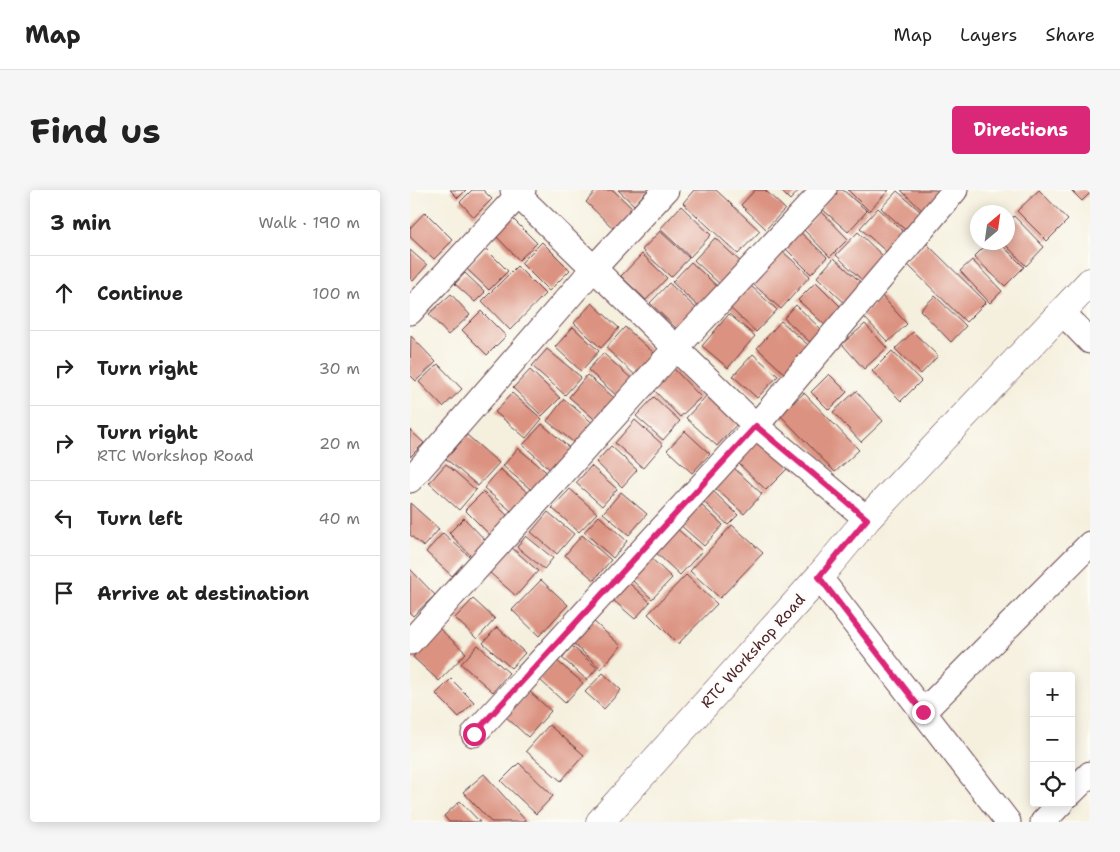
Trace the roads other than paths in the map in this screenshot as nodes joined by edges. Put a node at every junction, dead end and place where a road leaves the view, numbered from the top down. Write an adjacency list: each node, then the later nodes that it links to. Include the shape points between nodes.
1 (666, 190): 5 (street)
2 (824, 190): 10 (street)
3 (954, 190): 11 (street)
4 (518, 192): 5 (street); 7 (street)
5 (594, 268): 10 (street); 12 (street)
6 (1090, 282): 8 (street, RTC Workshop Road)
7 (410, 312)
8 (1062, 312): 9 (street); 13 (street, RTC Workshop Road)
9 (1090, 341)
10 (676, 348): 11 (street); 16 (street)
11 (756, 426): 13 (street); 18 (street)
12 (410, 480)
13 (867, 519): 15 (street, RTC Workshop Road)
14 (1090, 544): 17 (street)
15 (819, 577): 17 (street); 22 (street, RTC Workshop Road)
16 (410, 642)
17 (923, 712): 23 (street)
18 (474, 734)
19 (1090, 774): 20 (street)
20 (1075, 789)
21 (1057, 807): 24 (street)
22 (600, 822)
23 (1008, 822)
24 (1043, 822)

